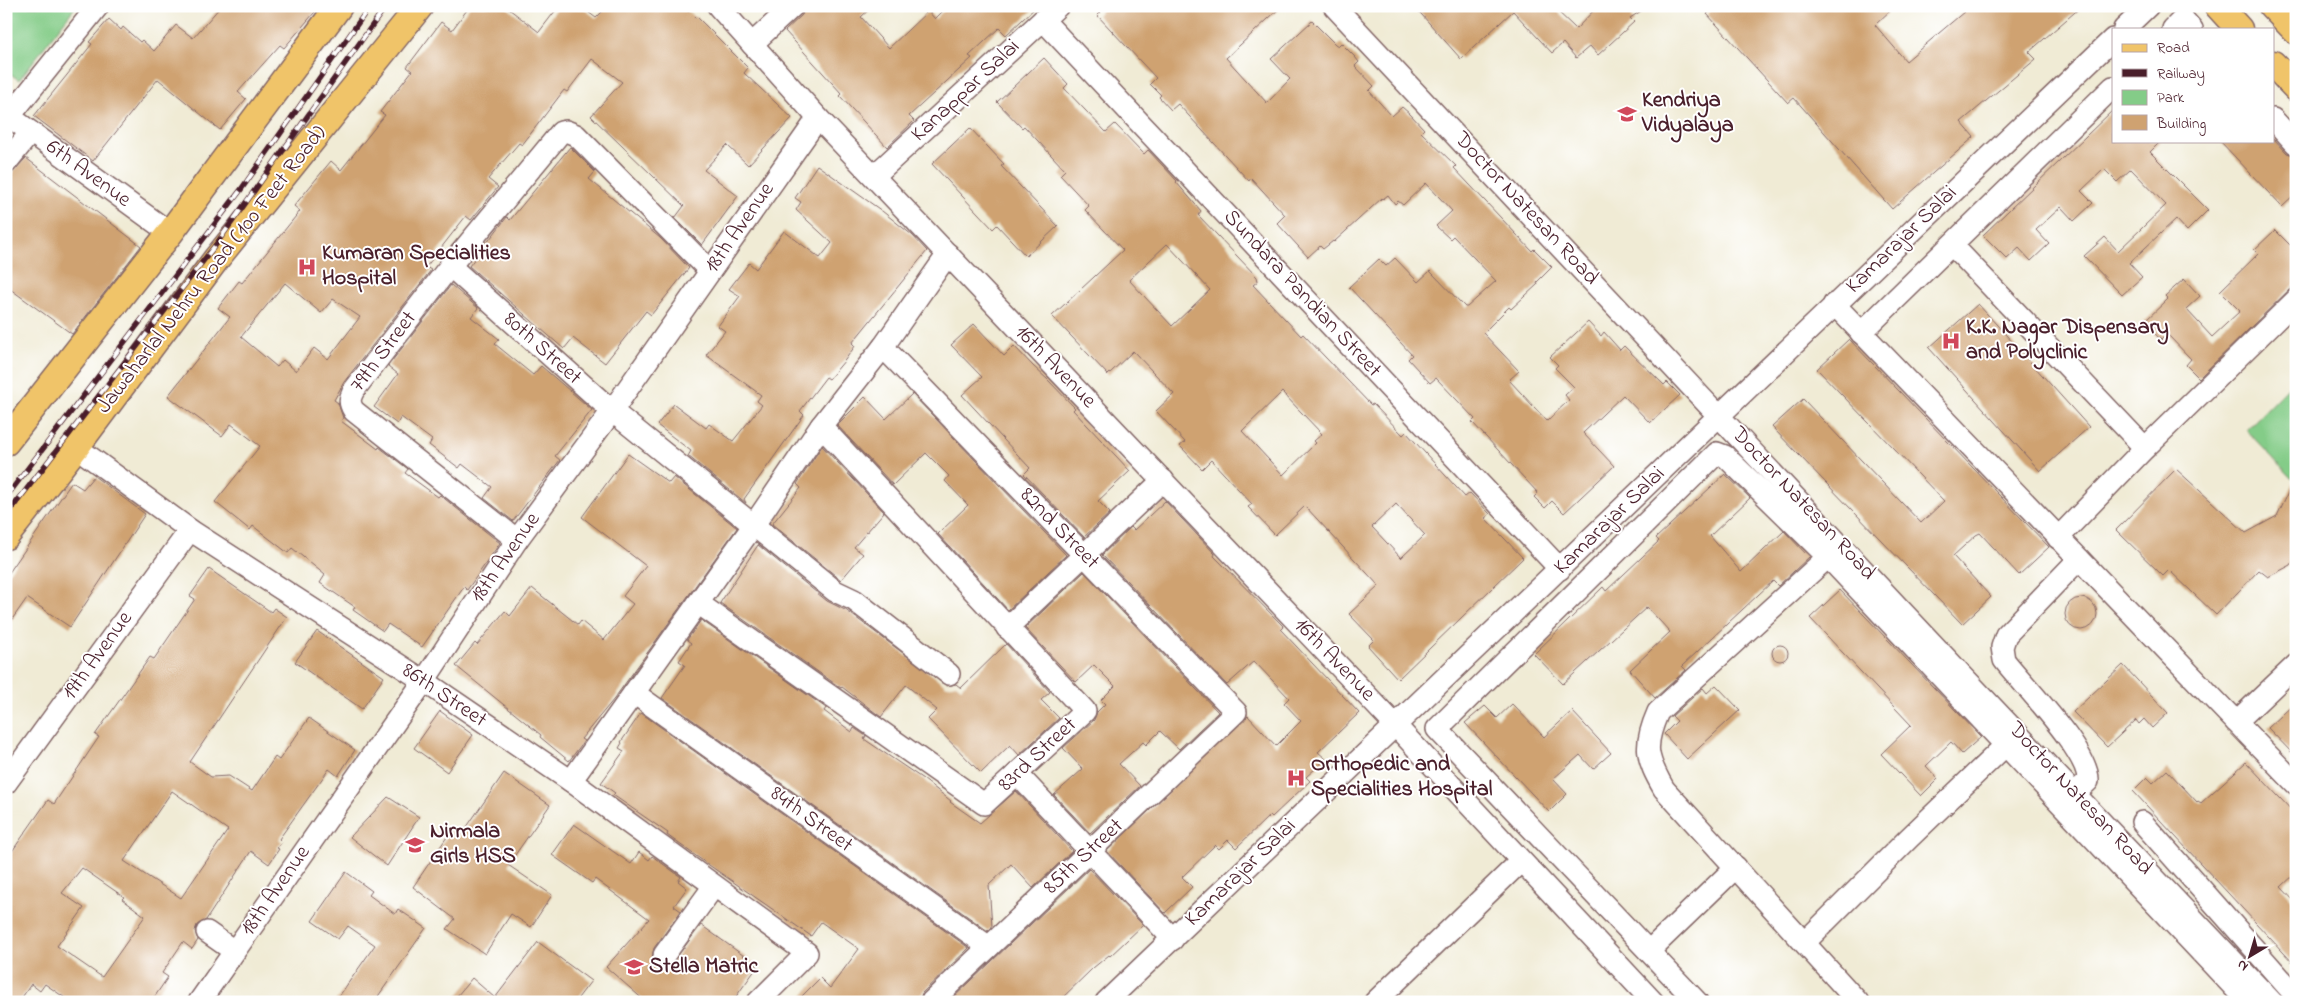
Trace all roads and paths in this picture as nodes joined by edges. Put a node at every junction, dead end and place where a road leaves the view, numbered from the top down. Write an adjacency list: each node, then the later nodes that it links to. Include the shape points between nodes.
1 (98, 6): 21 (street)
2 (339, 6): 28 (main road)
3 (420, 6): 41 (main road, Jawaharlal Nehru Road (100 Feet Road), via 217,258)
4 (718, 6): 17 (street, 16th Avenue)
5 (793, 6): 17 (street)
6 (1334, 6): 38 (street, Doctor Natesan Road)
7 (2148, 6): 11 (street)
8 (2218, 6): 14 (main road)
9 (2272, 6): 15 (main road)
10 (1050, 13): 27 (street, Kanappar Salai); 52 (street, Sundara Pandian Street)
11 (2125, 28)
12 (2174, 28): 13 (street, via 2183,19)
13 (2191, 28)
14 (2238, 28)
15 (2296, 31)
16 (2112, 40): 33 (street, Kamarajar Salai)
17 (752, 44): 22 (street, 16th Avenue)
18 (2274, 65): 20 (main road)
19 (2112, 88): 29 (street)
20 (2296, 88)
21 (8, 116): 24 (street, 6th Avenue)
22 (818, 118): 27 (street, 16th Avenue); 32 (street, 18th Avenue)
23 (2274, 121): 25 (street)
24 (30, 133): 26 (street); 28 (street, 6th Avenue)
25 (2296, 144)
26 (6, 163)
27 (874, 176): 30 (street, 16th Avenue)
28 (170, 233): 40 (main road)
29 (1953, 246): 35 (street); 42 (street)
30 (948, 254): 36 (street); 43 (street, 16th Avenue)
31 (450, 266): 32 (street, 79th Street, via 561,132 566,131 576,135); 37 (street, 80th Street); 48 (street, 79th Street, via 354,390 350,405)
32 (710, 271): 37 (street, 18th Avenue)
33 (1834, 304): 35 (street); 38 (street, Kamarajar Salai)
34 (2291, 313): 42 (street)
35 (1861, 333): 47 (street)
36 (882, 347): 39 (street); 49 (street, 82nd Street)
37 (612, 411): 44 (street, 80th Street); 48 (street, 18th Avenue)
38 (1720, 416): 52 (street, Kamarajar Salai); 62 (street, Doctor Natesan Road)
39 (821, 426): 44 (street); 54 (street, 83rd Street)
40 (6, 442)
41 (76, 447): 45 (street, 86th Street); 46 (main road, Jawaharlal Nehru Road (100 Feet Road))
42 (2145, 448): 47 (street)
43 (1163, 480): 49 (street); 61 (street, 16th Avenue)
44 (753, 526): 53 (street); 56 (street, 80th Street)
45 (190, 530): 57 (street, 86th Street); 65 (street, 19th Avenue)
46 (6, 536)
47 (2058, 538): 51 (street)
48 (518, 540): 57 (street, 18th Avenue)
49 (1084, 555): 54 (street); 59 (street, 82nd Street)
50 (1828, 557): 62 (street); 71 (street, via 1658,712 1650,730 1648,758 1664,789); 78 (street, via 1725,456 1717,452 1437,729)
51 (2079, 559): 60 (street); 67 (street, via 2006,635 2002,647 2004,660 2077,749 2088,780)
52 (1560, 568): 61 (street, Kamarajar Salai)
53 (698, 603): 58 (street); 63 (street, 83rd Street, via 984,804)
54 (1007, 628): 63 (street, 83rd Street, via 1085,711)
55 (2296, 665): 60 (street)
56 (949, 674)
57 (424, 681): 64 (street, 86th Street); 77 (street, 18th Avenue)
58 (634, 692): 64 (street); 76 (street, 84th Street)
59 (1236, 712): 69 (street, 85th Street)
60 (2236, 722): 66 (street)
61 (1395, 725): 70 (street, 16th Avenue); 74 (street, Kamarajar Salai)
62 (2012, 740): 67 (street, Doctor Natesan Road); 75 (street); 89 (street)
63 (1017, 774): 69 (street)
64 (571, 781): 72 (street, 86th Street)
65 (6, 782)
66 (2296, 784)
67 (2074, 794): 90 (street, Doctor Natesan Road)
68 (2142, 822): 80 (street)
69 (1091, 851): 74 (street); 76 (street, 85th Street)
70 (1520, 862): 81 (street, 16th Avenue); 86 (street)
71 (1736, 868): 75 (street); 78 (street)
72 (714, 886): 79 (street); 83 (street, 86th Street, via 807,953)
73 (207, 932): 77 (street)
74 (1173, 940): 85 (street, Kamarajar Salai)
75 (1805, 942): 88 (street)
76 (988, 947): 84 (street, 85th Street)
77 (234, 951): 82 (street, 18th Avenue)
78 (1649, 951): 87 (street)
79 (664, 955)
80 (2296, 996)
81 (1642, 998)
82 (199, 1002)
83 (758, 1002)
84 (931, 1002)
85 (1106, 1002)
86 (1375, 1002)
87 (1697, 1002)
88 (1858, 1002)
89 (2248, 1002)
90 (2272, 1002)

